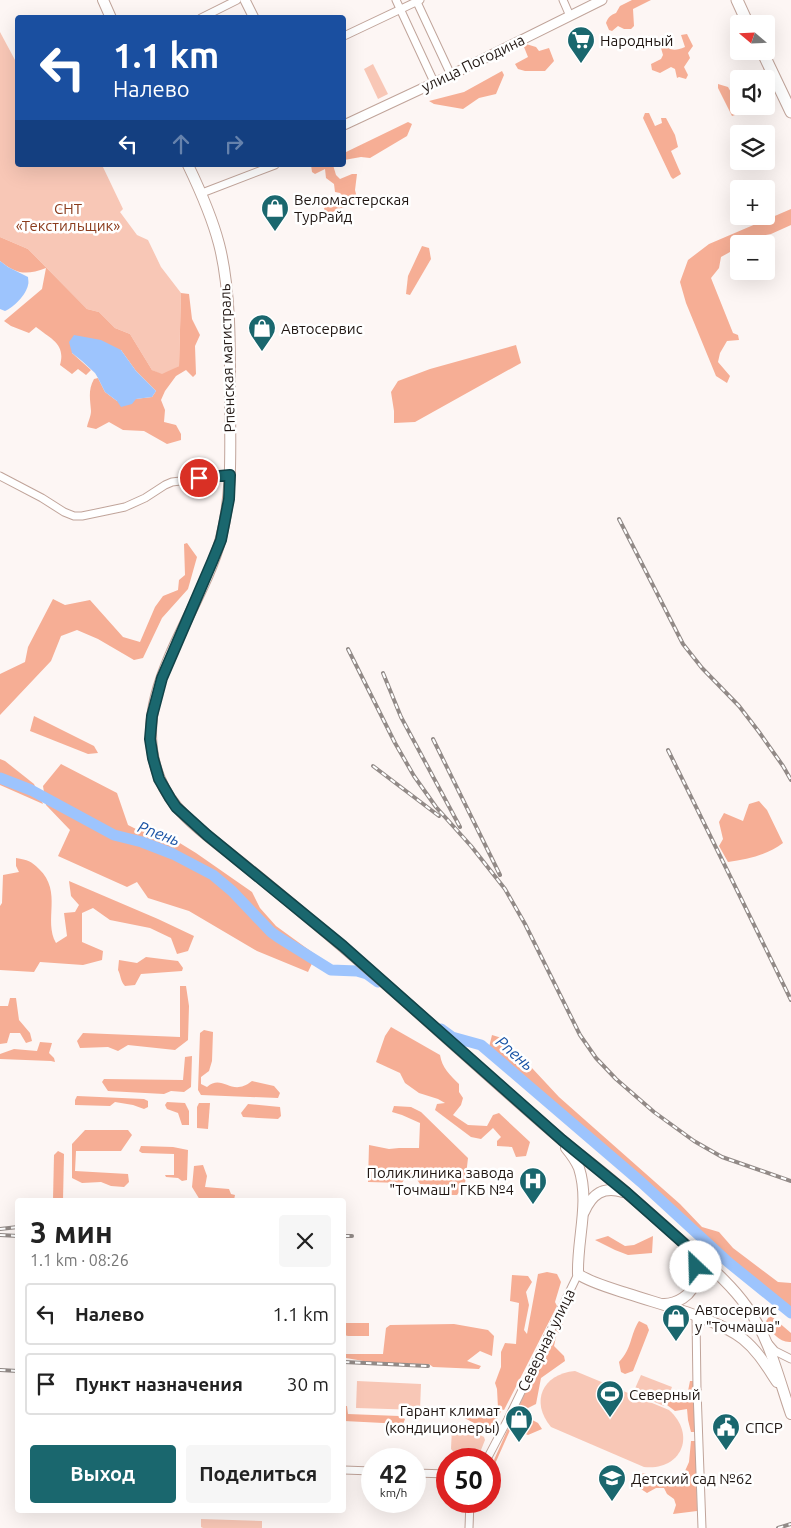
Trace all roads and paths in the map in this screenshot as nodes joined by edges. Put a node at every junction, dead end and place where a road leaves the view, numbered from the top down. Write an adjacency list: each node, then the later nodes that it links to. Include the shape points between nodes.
1 (102, 0): 10 (main road)
2 (237, 0): 11 (street)
3 (245, 0): 12 (street)
4 (396, 0): 9 (street)
5 (563, 0): 14 (street)
6 (602, 0): 14 (street, улица Погодина)
7 (737, 0): 13 (main road)
8 (418, 1): 9 (street); 17 (street)
9 (400, 9): 15 (street); 18 (street)
10 (110, 15)
11 (207, 15)
12 (252, 15)
13 (744, 15)
14 (570, 16): 17 (street, улица Погодина)
15 (346, 35)
16 (766, 60): 19 (main road)
17 (451, 74): 18 (street, улица Погодина)
18 (434, 82): 20 (street, улица Погодина)
19 (791, 112)
20 (346, 124)
21 (189, 167): 23 (main road, Рпенская магистраль)
22 (270, 167): 23 (street)
23 (202, 193): 24 (main road, Рпенская магистраль, via 220,246 227,289)
24 (230, 475): 25 (street, via 172,482 125,507 82,516 64,512); 26 (main road, Рпенская магистраль, via 221,540 156,696 150,739 159,779 176,807 207,835 343,946)
25 (0, 476)
26 (562, 1140): 27 (main road, Рпенская магистраль); 28 (main road, Рпенская магистраль, via 578,1166 584,1188)
27 (627, 1193): 28 (main road, via 615,1189 599,1193 592,1198); 29 (main road, Рпенская магистраль)
28 (583, 1214): 30 (main road, Рпенская магистраль)
29 (693, 1252): 31 (main road, Рпенская магистраль, via 696,1279 689,1294 676,1303); 33 (main road, Рпенская магистраль, via 728,1283 746,1305)
30 (578, 1274): 31 (main road, Рпенская магистраль); 38 (street, Северная улица)
31 (656, 1303): 32 (main road, Рпенская магистраль)
32 (696, 1316): 36 (main road, Рпенская магистраль, via 743,1339); 43 (street)
33 (767, 1342): 34 (street); 35 (main road, Рпенская магистраль)
34 (789, 1358): 35 (street)
35 (775, 1363): 36 (main road, Рпенская магистраль)
36 (782, 1389): 37 (main road, Рпенская магистраль)
37 (791, 1414)
38 (493, 1448)
39 (346, 1470): 40 (street)
40 (361, 1471)
41 (470, 1513): 42 (street)
42 (469, 1528)
43 (702, 1528)

